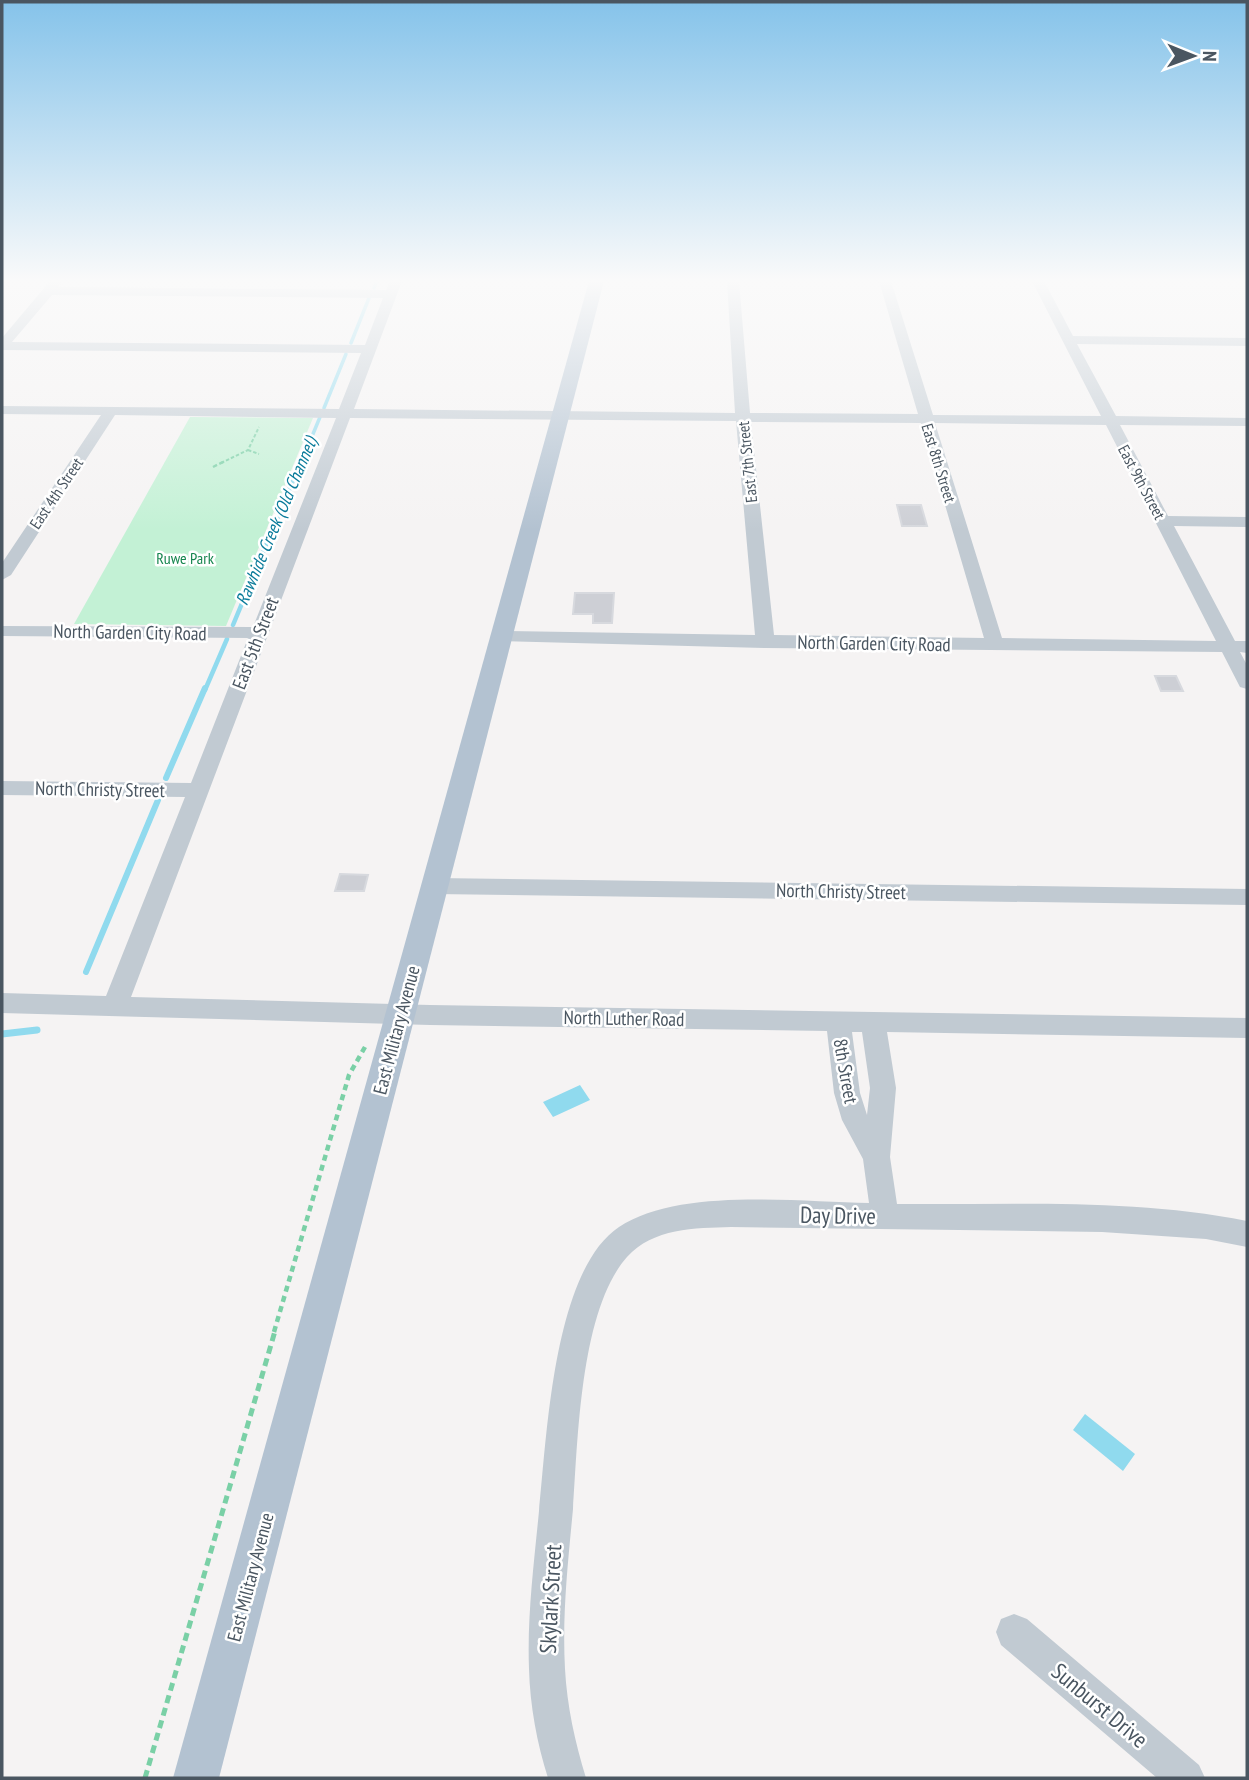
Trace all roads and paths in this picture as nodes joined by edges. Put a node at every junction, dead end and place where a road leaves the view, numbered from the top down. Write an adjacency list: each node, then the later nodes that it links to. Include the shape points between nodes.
1 (364, 364): 8 (street, East 5th Street)
2 (575, 364): 9 (main road, East Military Avenue)
3 (739, 364): 10 (street, East 7th Street)
4 (910, 364): 12 (street, East 8th Street)
5 (1080, 364): 13 (street, East 9th Street)
6 (2, 410): 7 (street)
7 (111, 411): 8 (street); 20 (street, East 4th Street)
8 (344, 413): 9 (street); 22 (street, East 5th Street)
9 (561, 414): 10 (street); 23 (main road, East Military Avenue)
10 (743, 417): 12 (street); 24 (street, East 7th Street)
11 (263, 418): 15 (path)
12 (926, 419): 13 (street); 25 (street, East 8th Street)
13 (1110, 421): 14 (street); 18 (street, East 9th Street)
14 (1247, 422)
15 (248, 450): 16 (path); 17 (path)
16 (259, 454)
17 (213, 467)
18 (1162, 521): 19 (street); 26 (street, East 9th Street)
19 (1247, 522)
20 (2, 575)
21 (2, 631): 22 (street, North Garden City Road)
22 (259, 633): 30 (street, East 5th Street)
23 (502, 637): 24 (street, North Garden City Road); 31 (main road, East Military Avenue)
24 (765, 642): 25 (street, North Garden City Road)
25 (995, 644): 26 (street, North Garden City Road)
26 (1228, 646): 27 (street, North Garden City Road); 28 (street, East 9th Street)
27 (1247, 646)
28 (1247, 683)
29 (2, 788): 30 (street, North Christy Street)
30 (199, 790): 34 (street, East 5th Street)
31 (435, 886): 32 (street, North Christy Street); 35 (main road, East Military Avenue)
32 (1247, 897)
33 (2, 1003): 34 (street, North Luther Road)
34 (115, 1006): 35 (street, North Luther Road)
35 (387, 1014): 36 (street, North Luther Road); 44 (path, via 349,1075); 45 (main road, East Military Avenue)
36 (838, 1021): 37 (street, North Luther Road); 39 (street, 8th Street, via 847,1093 855,1120)
37 (873, 1022): 38 (street, North Luther Road); 39 (street, 8th Street, via 883,1088)
38 (1247, 1028)
39 (876, 1157): 40 (street, 8th Street)
40 (886, 1216): 41 (street, Day Drive, via 1102,1219 1206,1226); 42 (street, Day Drive, via 692,1215 634,1234 617,1246 602,1266 588,1296)
41 (1247, 1234)
42 (564, 1418): 46 (street, Skylark Street, via 548,1586 547,1668 555,1743)
43 (1014, 1632): 47 (street, Sunburst Drive)
44 (145, 1778)
45 (196, 1778)
46 (567, 1778)
47 (1186, 1778)

